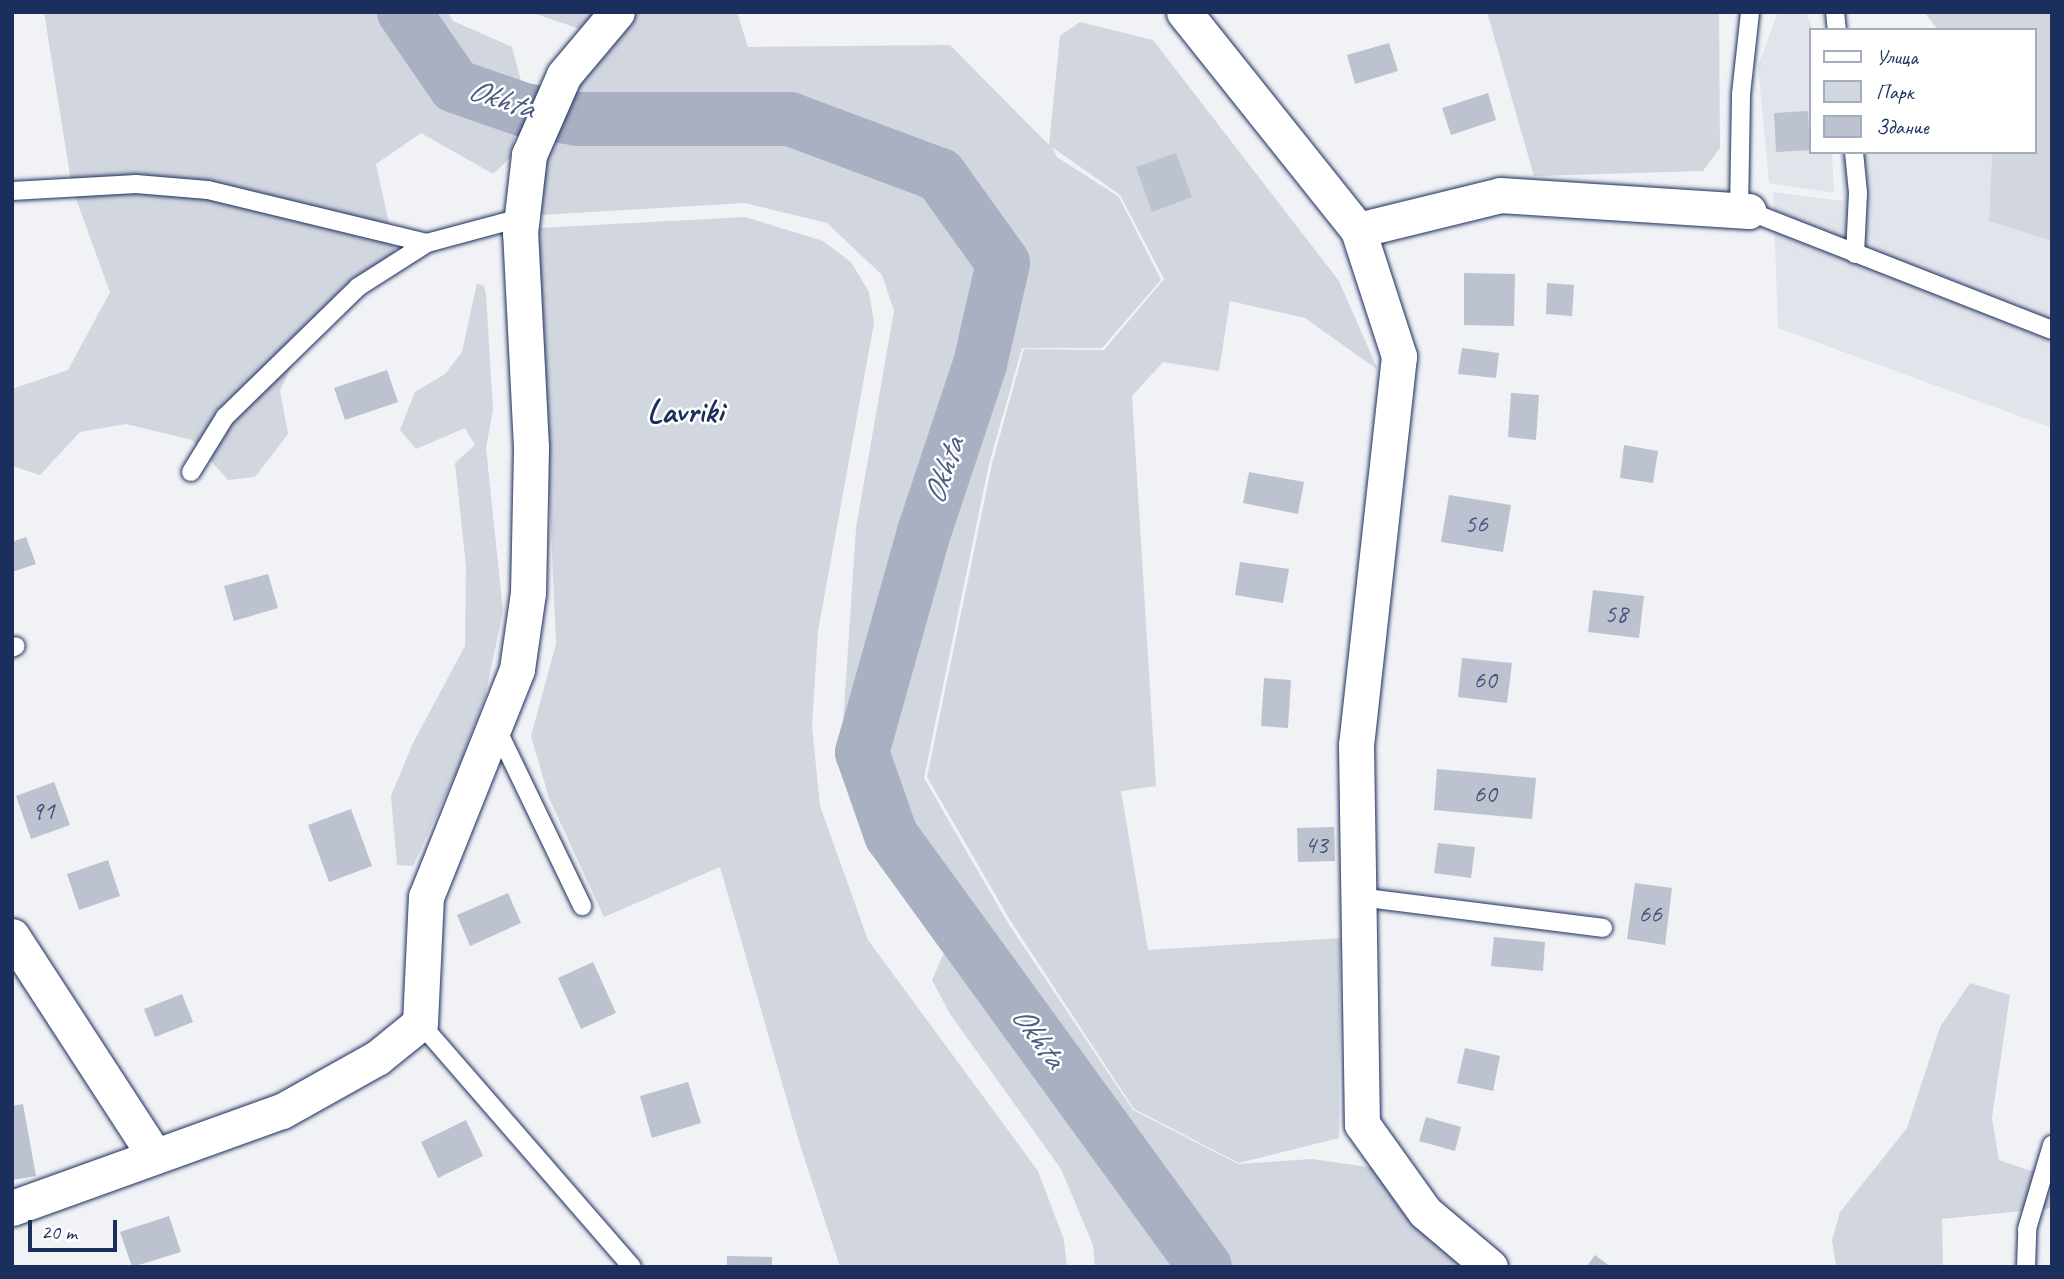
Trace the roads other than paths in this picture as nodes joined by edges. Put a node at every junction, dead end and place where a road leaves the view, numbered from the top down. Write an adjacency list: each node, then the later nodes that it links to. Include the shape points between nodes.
1 (617, 12): 7 (street, via 564,75 529,155)
2 (1184, 12): 8 (street)
3 (1750, 12): 6 (lane, via 1741,94)
4 (1854, 154): 10 (lane, via 1858,193)
5 (12, 191): 9 (lane, via 136,184 208,190)
6 (1743, 211): 8 (street, via 1500,195); 10 (lane)
7 (520, 218): 9 (lane); 13 (street, via 531,447 528,593 517,669)
8 (1358, 229): 14 (street, via 1399,356 1356,745)
9 (427, 243): 12 (lane, via 358,287 225,417)
10 (1854, 254): 11 (lane)
11 (2052, 330)
12 (191, 472)
13 (496, 727): 15 (lane); 18 (street, via 426,897)
14 (1359, 897): 16 (lane); 23 (street, via 1362,1124 1425,1212)
15 (582, 906)
16 (1603, 928)
17 (12, 936): 20 (street)
18 (421, 1023): 20 (street, via 377,1058 282,1111 219,1137); 22 (lane)
19 (2052, 1146): 24 (lane, via 2027,1228)
20 (154, 1155): 21 (street)
21 (12, 1208)
22 (632, 1267)
23 (1490, 1267)
24 (2026, 1267)

